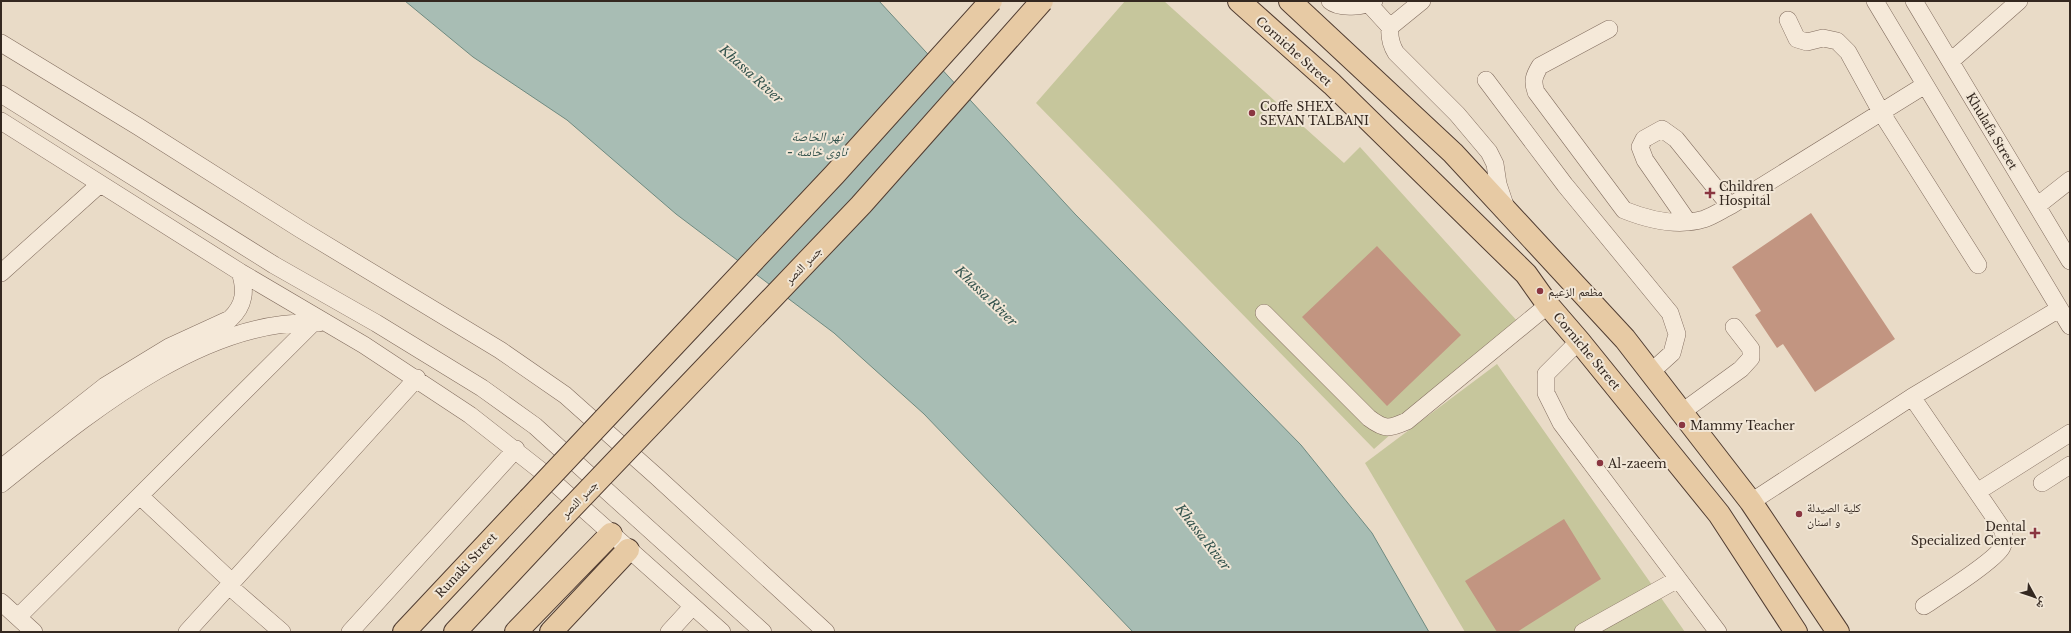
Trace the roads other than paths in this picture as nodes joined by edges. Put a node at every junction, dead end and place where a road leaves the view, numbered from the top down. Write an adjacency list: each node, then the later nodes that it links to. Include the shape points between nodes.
1 (991, 1): 66 (main road, Runaki Street, bridge, via 835,174)
2 (1042, 1): 67 (main road, جسر النصر, bridge, via 861,204)
3 (1239, 1): 31 (main road, Corniche Street, via 1332,84 1526,274)
4 (1290, 1): 25 (main road, via 1453,153)
5 (1330, 1): 10 (street, via 1346,6)
6 (1422, 1): 12 (street)
7 (1875, 1): 17 (street)
8 (1914, 1): 15 (street, Khulafa Street)
9 (2019, 1): 15 (street)
10 (1371, 3): 12 (street)
11 (1788, 20): 19 (street, via 1797,39 1807,42 1823,38 1837,41 1848,52)
12 (1390, 27): 25 (street, via 1396,53 1489,152 1495,164)
13 (1609, 29): 26 (street, via 1540,66 1534,75 1534,88 1624,210 1642,218)
14 (1, 44): 73 (street, via 500,350 565,395)
15 (1951, 62): 24 (street, Khulafa Street)
16 (1486, 80): 41 (street, via 1565,185 1670,313 1677,334 1672,353)
17 (1925, 85): 19 (street); 32 (street)
18 (1, 94): 34 (street, via 274,265)
19 (1881, 112): 23 (street); 28 (street)
20 (5, 129): 22 (street)
21 (2070, 180): 24 (street)
22 (100, 184): 29 (street); 30 (street)
23 (1730, 206): 26 (street, via 1705,219); 26 (street, via 1676,139 1662,129 1644,139 1640,147 1645,160)
24 (2037, 206): 27 (street, Khulafa Street)
25 (1506, 209): 41 (main road, via 1625,339)
26 (1688, 222)
27 (2070, 261)
28 (1978, 265)
29 (240, 272): 35 (street); 38 (street, via 244,292 240,307)
30 (1, 273)
31 (1548, 305): 33 (street, via 1407,421 1389,428 1380,426 1369,418); 39 (main road, Corniche Street)
32 (2059, 308): 36 (street); 43 (street)
33 (1264, 312)
34 (376, 323): 40 (street); 72 (street, via 482,388 535,426)
35 (321, 324): 38 (street, via 281,324 239,334); 40 (street); 52 (street)
36 (2070, 326)
37 (1734, 327): 44 (street, via 1750,349 1750,358 1741,369)
38 (216, 335): 48 (street, via 169,347 105,386); 50 (street, via 140,380 88,416)
39 (1579, 341): 56 (street, via 1546,374 1546,393 1561,423); 76 (main road, Corniche Street, via 1719,514)
40 (364, 345): 42 (street)
41 (1651, 372): 44 (main road)
42 (416, 378): 46 (street); 57 (street)
43 (1912, 397): 51 (street); 53 (street)
44 (1682, 412): 53 (main road)
45 (2070, 433): 51 (street)
46 (516, 449): 54 (street); 65 (street)
47 (2070, 465): 49 (street)
48 (1, 468)
49 (2042, 483)
50 (1, 484)
51 (1977, 492): 59 (street, via 2001,527 2005,537 2002,549 1981,567)
52 (140, 496): 57 (street); 61 (street)
53 (1751, 502): 77 (main road)
54 (611, 534): 55 (street); 68 (main road)
55 (628, 550): 60 (street); 69 (main road)
56 (1678, 579): 74 (street); 75 (street)
57 (230, 584): 63 (street); 64 (street)
58 (1, 602): 61 (street)
59 (1924, 606)
60 (692, 607): 70 (street); 71 (street)
61 (18, 617): 62 (street)
62 (34, 632)
63 (187, 632)
64 (282, 632)
65 (350, 632)
66 (404, 632)
67 (455, 632)
68 (516, 632)
69 (551, 632)
70 (669, 632)
71 (722, 632)
72 (763, 632)
73 (826, 632)
74 (1583, 632)
75 (1718, 632)
76 (1796, 632)
77 (1838, 632)

